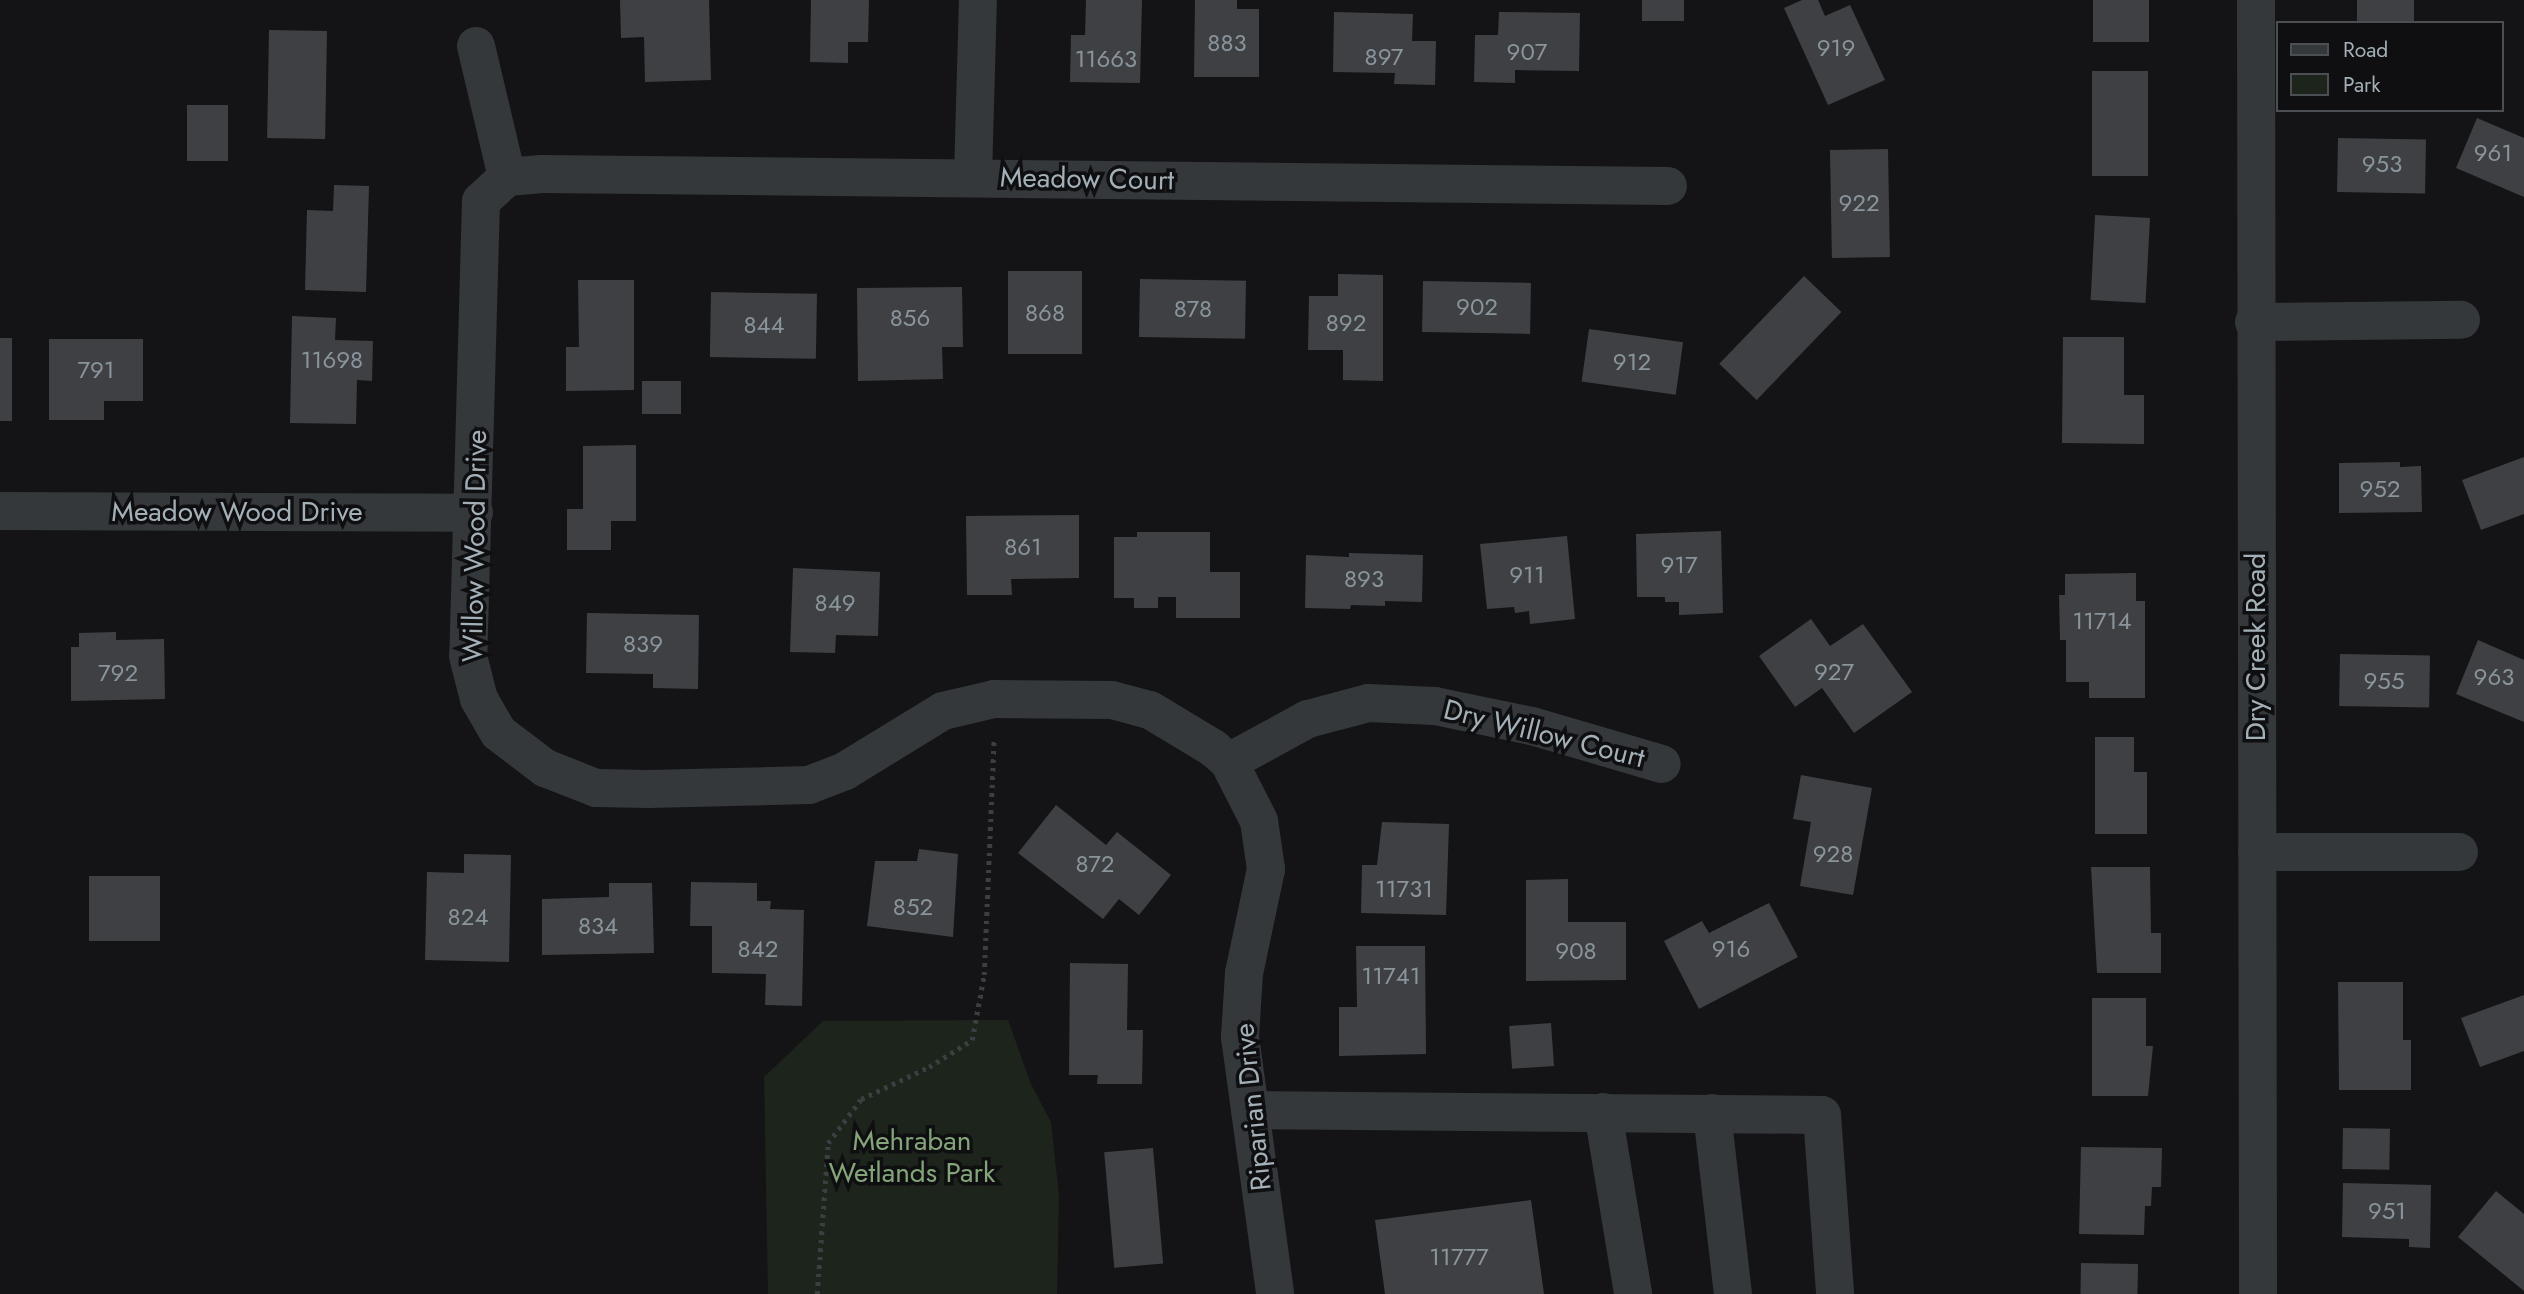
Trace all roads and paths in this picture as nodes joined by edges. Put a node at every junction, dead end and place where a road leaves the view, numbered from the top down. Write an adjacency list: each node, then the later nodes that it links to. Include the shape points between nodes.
1 (978, 0): 5 (street)
2 (2256, 0): 8 (street, Dry Creek Road)
3 (476, 46): 4 (street)
4 (507, 177): 5 (street, Meadow Court); 10 (street, Willow Wood Drive, via 481,201)
5 (973, 177): 6 (street, Meadow Court)
6 (1668, 186)
7 (2461, 320): 8 (street)
8 (2254, 322): 14 (street, Dry Creek Road)
9 (0, 511): 10 (street, Meadow Wood Drive)
10 (474, 513): 11 (street, Willow Wood Drive, via 468,656 479,699 499,733 545,768 596,788 809,785 845,771 943,711)
11 (994, 699): 12 (street, Willow Wood Drive, via 1112,700 1150,710); 19 (path, via 984,975 972,1040 929,1067 861,1099 828,1143)
12 (1229, 762): 13 (street, Dry Willow Court, via 1307,719 1368,703 1436,706 1532,726); 16 (street, Riparian Drive, via 1259,821 1266,869 1243,986 1240,1037)
13 (1662, 764)
14 (2257, 852): 15 (street); 24 (street, Dry Creek Road)
15 (2459, 852)
16 (1250, 1110): 17 (street); 20 (street, Riparian Drive)
17 (1603, 1112): 18 (street); 21 (street)
18 (1712, 1113): 22 (street); 23 (street, via 1822,1115)
19 (817, 1294)
20 (1275, 1294)
21 (1633, 1294)
22 (1733, 1294)
23 (1835, 1294)
24 (2258, 1294)

